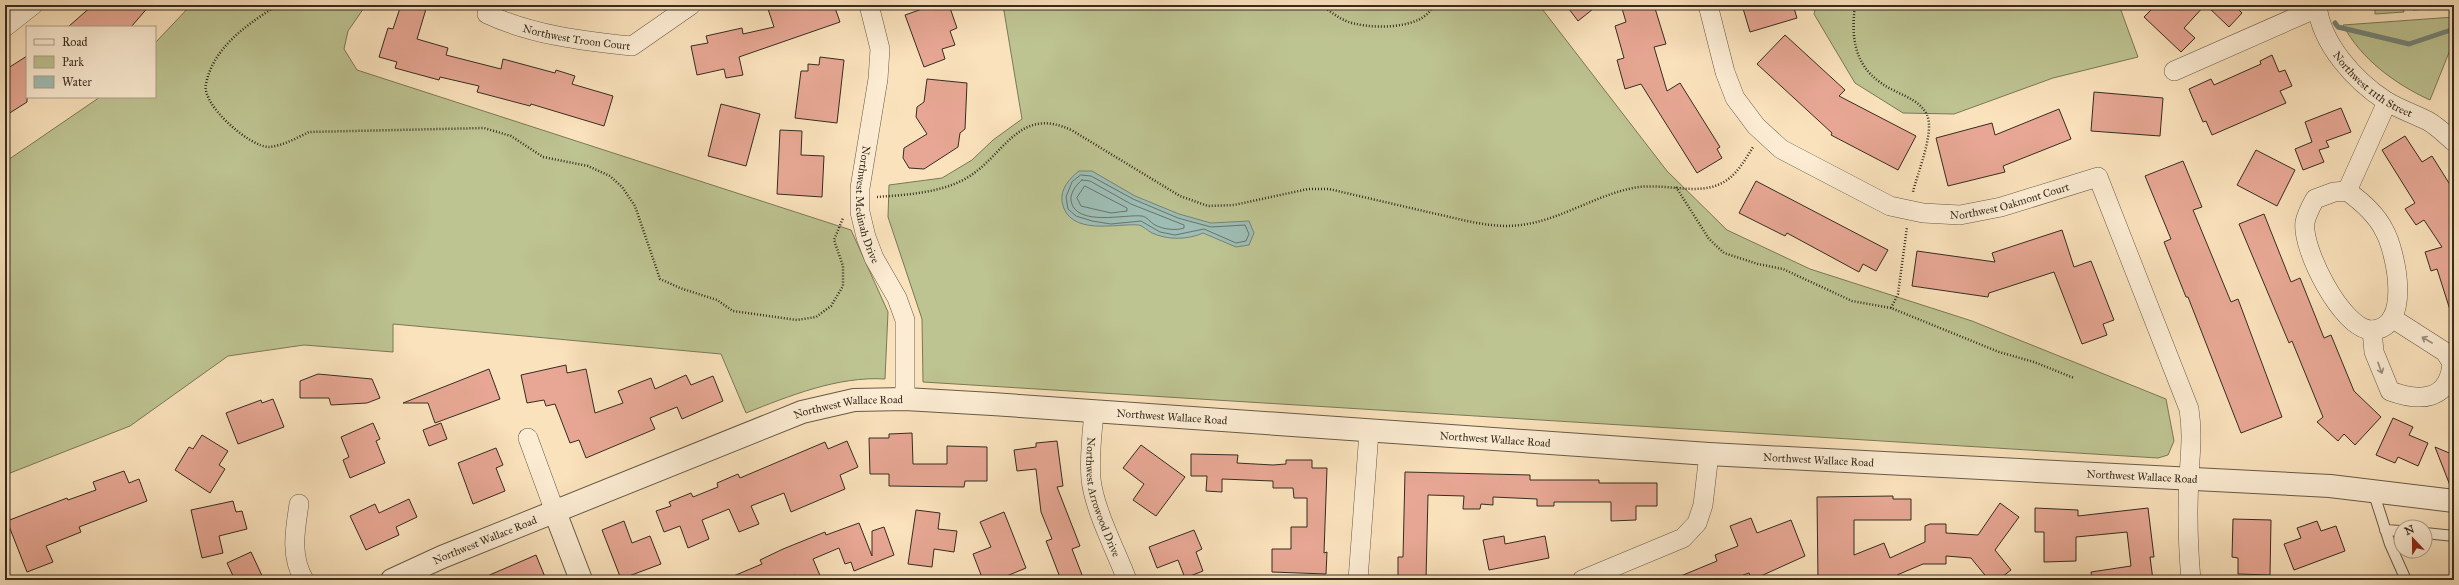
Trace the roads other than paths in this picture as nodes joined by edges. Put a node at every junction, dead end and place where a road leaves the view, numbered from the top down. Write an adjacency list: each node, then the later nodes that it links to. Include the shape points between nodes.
1 (33, 5): 7 (street)
2 (869, 5): 14 (street, Northwest Medinah Drive, via 880,49 860,212 874,258 897,298 904,320)
3 (1708, 5): 19 (street, Northwest Oakmont Court, via 1725,72 1736,98 1763,133 1781,149 1890,206 1960,214 2001,207 2098,177 2189,408 2193,432)
4 (684, 7): 6 (street, Northwest Troon Court, via 632,46 588,42 509,25)
5 (2317, 7): 8 (street); 9 (street, Northwest 11th Street, via 2327,36 2346,65 2364,85)
6 (487, 14)
7 (5, 27)
8 (2174, 71)
9 (2387, 102): 10 (street, Northwest 11th Street, via 2429,122); 11 (street)
10 (2454, 142)
11 (2346, 191): 12 (street, via 2369,209 2384,229 2393,249 2398,292); 13 (street, via 2334,192 2315,199 2305,222 2306,234 2318,270 2336,302 2348,318 2363,328)
12 (2392, 318): 13 (street, via 2386,324); 13 (street, one-way to 12, via 2374,352 2390,391 2410,398 2423,398 2436,393 2447,384 2452,362 2445,352)
13 (2372, 330)
14 (905, 399): 15 (street, Northwest Wallace Road); 23 (street, Northwest Wallace Road, via 854,400 802,412)
15 (1094, 412): 16 (street, Northwest Wallace Road); 31 (street, Northwest Arrowood Drive, via 1091,481)
16 (1369, 432): 18 (street, Northwest Wallace Road); 32 (street)
17 (528, 438): 23 (street)
18 (1709, 454): 19 (street, Northwest Wallace Road); 33 (street, via 1703,505 1697,522 1683,538)
19 (2189, 478): 20 (street, Northwest Wallace Road, via 2330,486); 34 (street, via 2188,543)
20 (2373, 492): 21 (street, Northwest Wallace Road); 24 (lane)
21 (2454, 501)
22 (299, 504): 28 (street, via 294,536 295,558)
23 (555, 512): 29 (street, Northwest Wallace Road); 30 (street)
24 (2385, 530): 25 (lane); 35 (lane)
25 (2393, 530)
26 (2433, 534): 27 (lane)
27 (2454, 536)
28 (304, 580)
29 (392, 580)
30 (581, 580)
31 (1127, 580)
32 (1358, 580)
33 (1582, 580)
34 (2191, 580)
35 (2406, 580)

